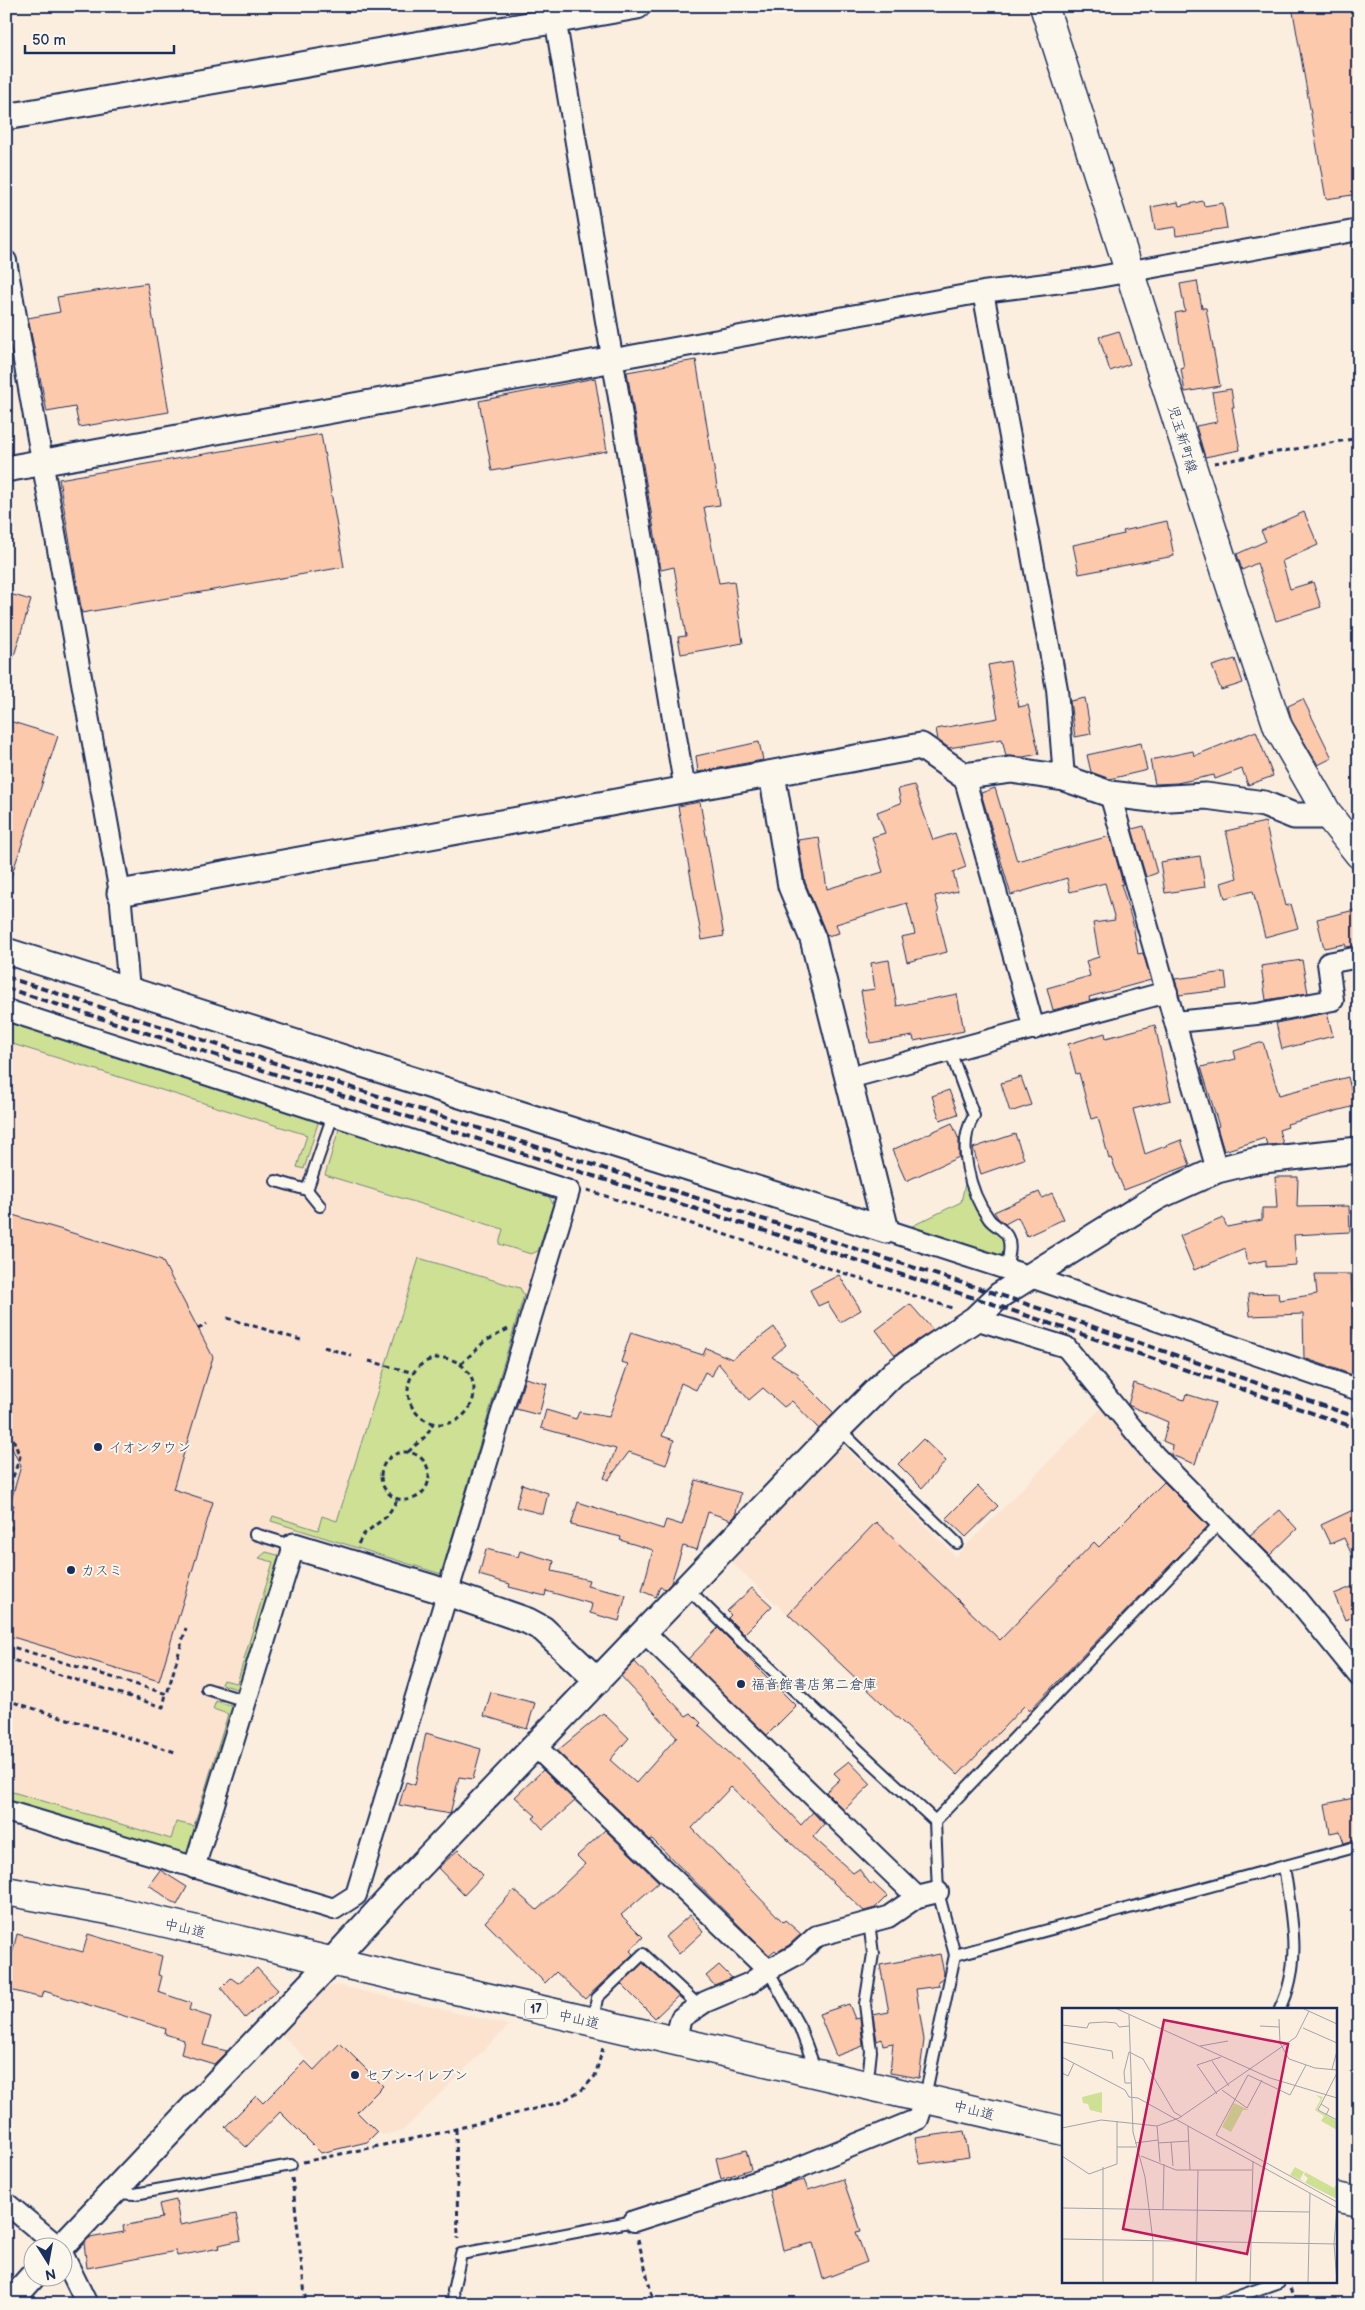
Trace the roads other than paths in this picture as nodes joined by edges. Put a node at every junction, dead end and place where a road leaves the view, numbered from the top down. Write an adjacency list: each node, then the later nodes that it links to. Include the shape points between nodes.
1 (637, 6): 3 (street)
2 (1044, 6): 7 (main road, 児玉新町線)
3 (554, 14): 4 (street); 9 (street)
4 (6, 117)
5 (1359, 230): 7 (street)
6 (6, 261): 10 (street)
7 (1130, 270): 8 (street); 17 (main road, 児玉新町線, via 1278,726)
8 (983, 292): 9 (street); 14 (street, via 1057,688)
9 (614, 359): 10 (street); 15 (street)
10 (43, 463): 11 (street); 19 (street)
11 (6, 469)
12 (772, 774): 13 (street, via 921,746); 15 (street); 28 (street, via 791,886 813,939)
13 (964, 776): 14 (street, via 1011,770); 26 (street)
14 (1064, 778): 16 (street)
15 (686, 790): 19 (street)
16 (1110, 794): 17 (street, via 1152,799 1206,796 1264,804 1294,816); 23 (street)
17 (1329, 816): 18 (main road, 児玉新町線)
18 (1359, 854)
19 (120, 893): 22 (street)
20 (6, 951): 22 (street)
21 (1359, 957): 25 (street, via 1328,963 1333,1000 1257,1014)
22 (129, 990): 35 (street)
23 (1167, 992): 25 (street); 26 (street)
24 (6, 1010): 29 (street)
25 (1175, 1022): 31 (street)
26 (1034, 1029): 27 (street)
27 (950, 1051): 28 (street); 36 (lane, via 974,1116 967,1127 964,1150 968,1170 989,1220 1009,1239)
28 (849, 1078): 35 (street)
29 (333, 1115): 33 (lane); 46 (street, via 569,1191)
30 (1359, 1150): 31 (street, via 1254,1161)
31 (1217, 1170): 37 (street, via 1159,1196)
32 (276, 1181): 33 (lane)
33 (308, 1190): 34 (lane)
34 (320, 1206)
35 (886, 1230): 36 (street)
36 (1006, 1269): 37 (street)
37 (1031, 1276): 38 (street, via 1000,1295); 39 (street)
38 (975, 1319): 40 (street, via 894,1373); 41 (street, via 1066,1347 1155,1456)
39 (1359, 1390)
40 (839, 1428): 43 (lane); 45 (street)
41 (1220, 1523): 48 (street, via 1295,1597); 54 (lane)
42 (255, 1534): 44 (lane)
43 (957, 1543)
44 (294, 1546): 46 (street); 51 (street)
45 (686, 1588): 47 (street); 54 (lane)
46 (447, 1594): 49 (street, via 536,1625); 61 (street, via 356,1895)
47 (644, 1632): 49 (street); 60 (street)
48 (1359, 1676)
49 (598, 1680): 52 (street)
50 (207, 1689): 51 (lane)
51 (246, 1701): 57 (street)
52 (535, 1746): 63 (street); 66 (street)
53 (6, 1811): 57 (street)
54 (935, 1821): 59 (lane)
55 (1359, 1846): 56 (lane)
56 (1284, 1866): 64 (lane); 68 (lane, via 1294,1952 1293,1975)
57 (194, 1868): 61 (street, via 334,1909)
58 (6, 1891): 65 (main road, 中山道 / 17, via 119,1912)
59 (938, 1892): 60 (street); 64 (lane)
60 (917, 1897): 62 (street, via 888,1917)
61 (345, 1902): 63 (street)
62 (869, 1922): 66 (street, via 817,1936 796,1955); 72 (lane, via 873,1954 865,2004 870,2051)
63 (366, 1923): 65 (street)
64 (955, 1955): 73 (lane)
65 (331, 1962): 69 (main road, 中山道 / 17); 76 (street)
66 (768, 1970): 67 (street, via 750,1983); 71 (lane, via 800,2028)
67 (699, 2006): 69 (lane, via 643,1954 597,1998); 70 (street, via 681,2018)
68 (1280, 2008)
69 (601, 2024): 70 (main road, 中山道 / 17)
70 (675, 2041): 71 (main road, 中山道 / 17)
71 (817, 2075): 72 (main road, 中山道 / 17)
72 (864, 2085): 73 (main road, 中山道 / 17)
73 (925, 2098): 74 (main road, 中山道 / 17); 80 (street, via 918,2119 909,2123 793,2170)
74 (1062, 2131)
75 (291, 2165): 76 (lane, via 136,2194)
76 (114, 2192): 82 (street)
77 (1338, 2197): 78 (main road)
78 (1359, 2202)
79 (6, 2203): 81 (street)
80 (634, 2221): 88 (lane, via 461,2254 453,2291)
81 (48, 2238)
82 (70, 2238)
83 (72, 2273): 87 (street)
84 (1279, 2282): 89 (lane)
85 (22, 2288): 86 (street)
86 (8, 2304)
87 (87, 2304)
88 (455, 2304)
89 (1216, 2304)

